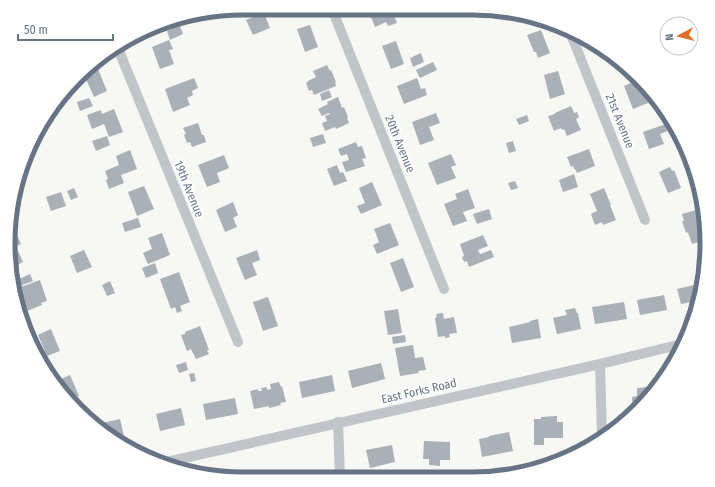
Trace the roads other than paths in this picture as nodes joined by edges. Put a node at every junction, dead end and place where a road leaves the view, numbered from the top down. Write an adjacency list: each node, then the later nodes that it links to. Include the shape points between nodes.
1 (334, 15): 5 (street, 20th Avenue)
2 (573, 39): 4 (street, 21st Avenue)
3 (119, 53): 6 (street, 19th Avenue)
4 (645, 220)
5 (444, 289)
6 (238, 342)
7 (676, 346): 8 (street, East Forks Road)
8 (600, 364): 9 (street, East Forks Road); 10 (street)
9 (338, 422): 11 (street, East Forks Road); 12 (street)
10 (602, 431)
11 (172, 461)
12 (340, 472)

